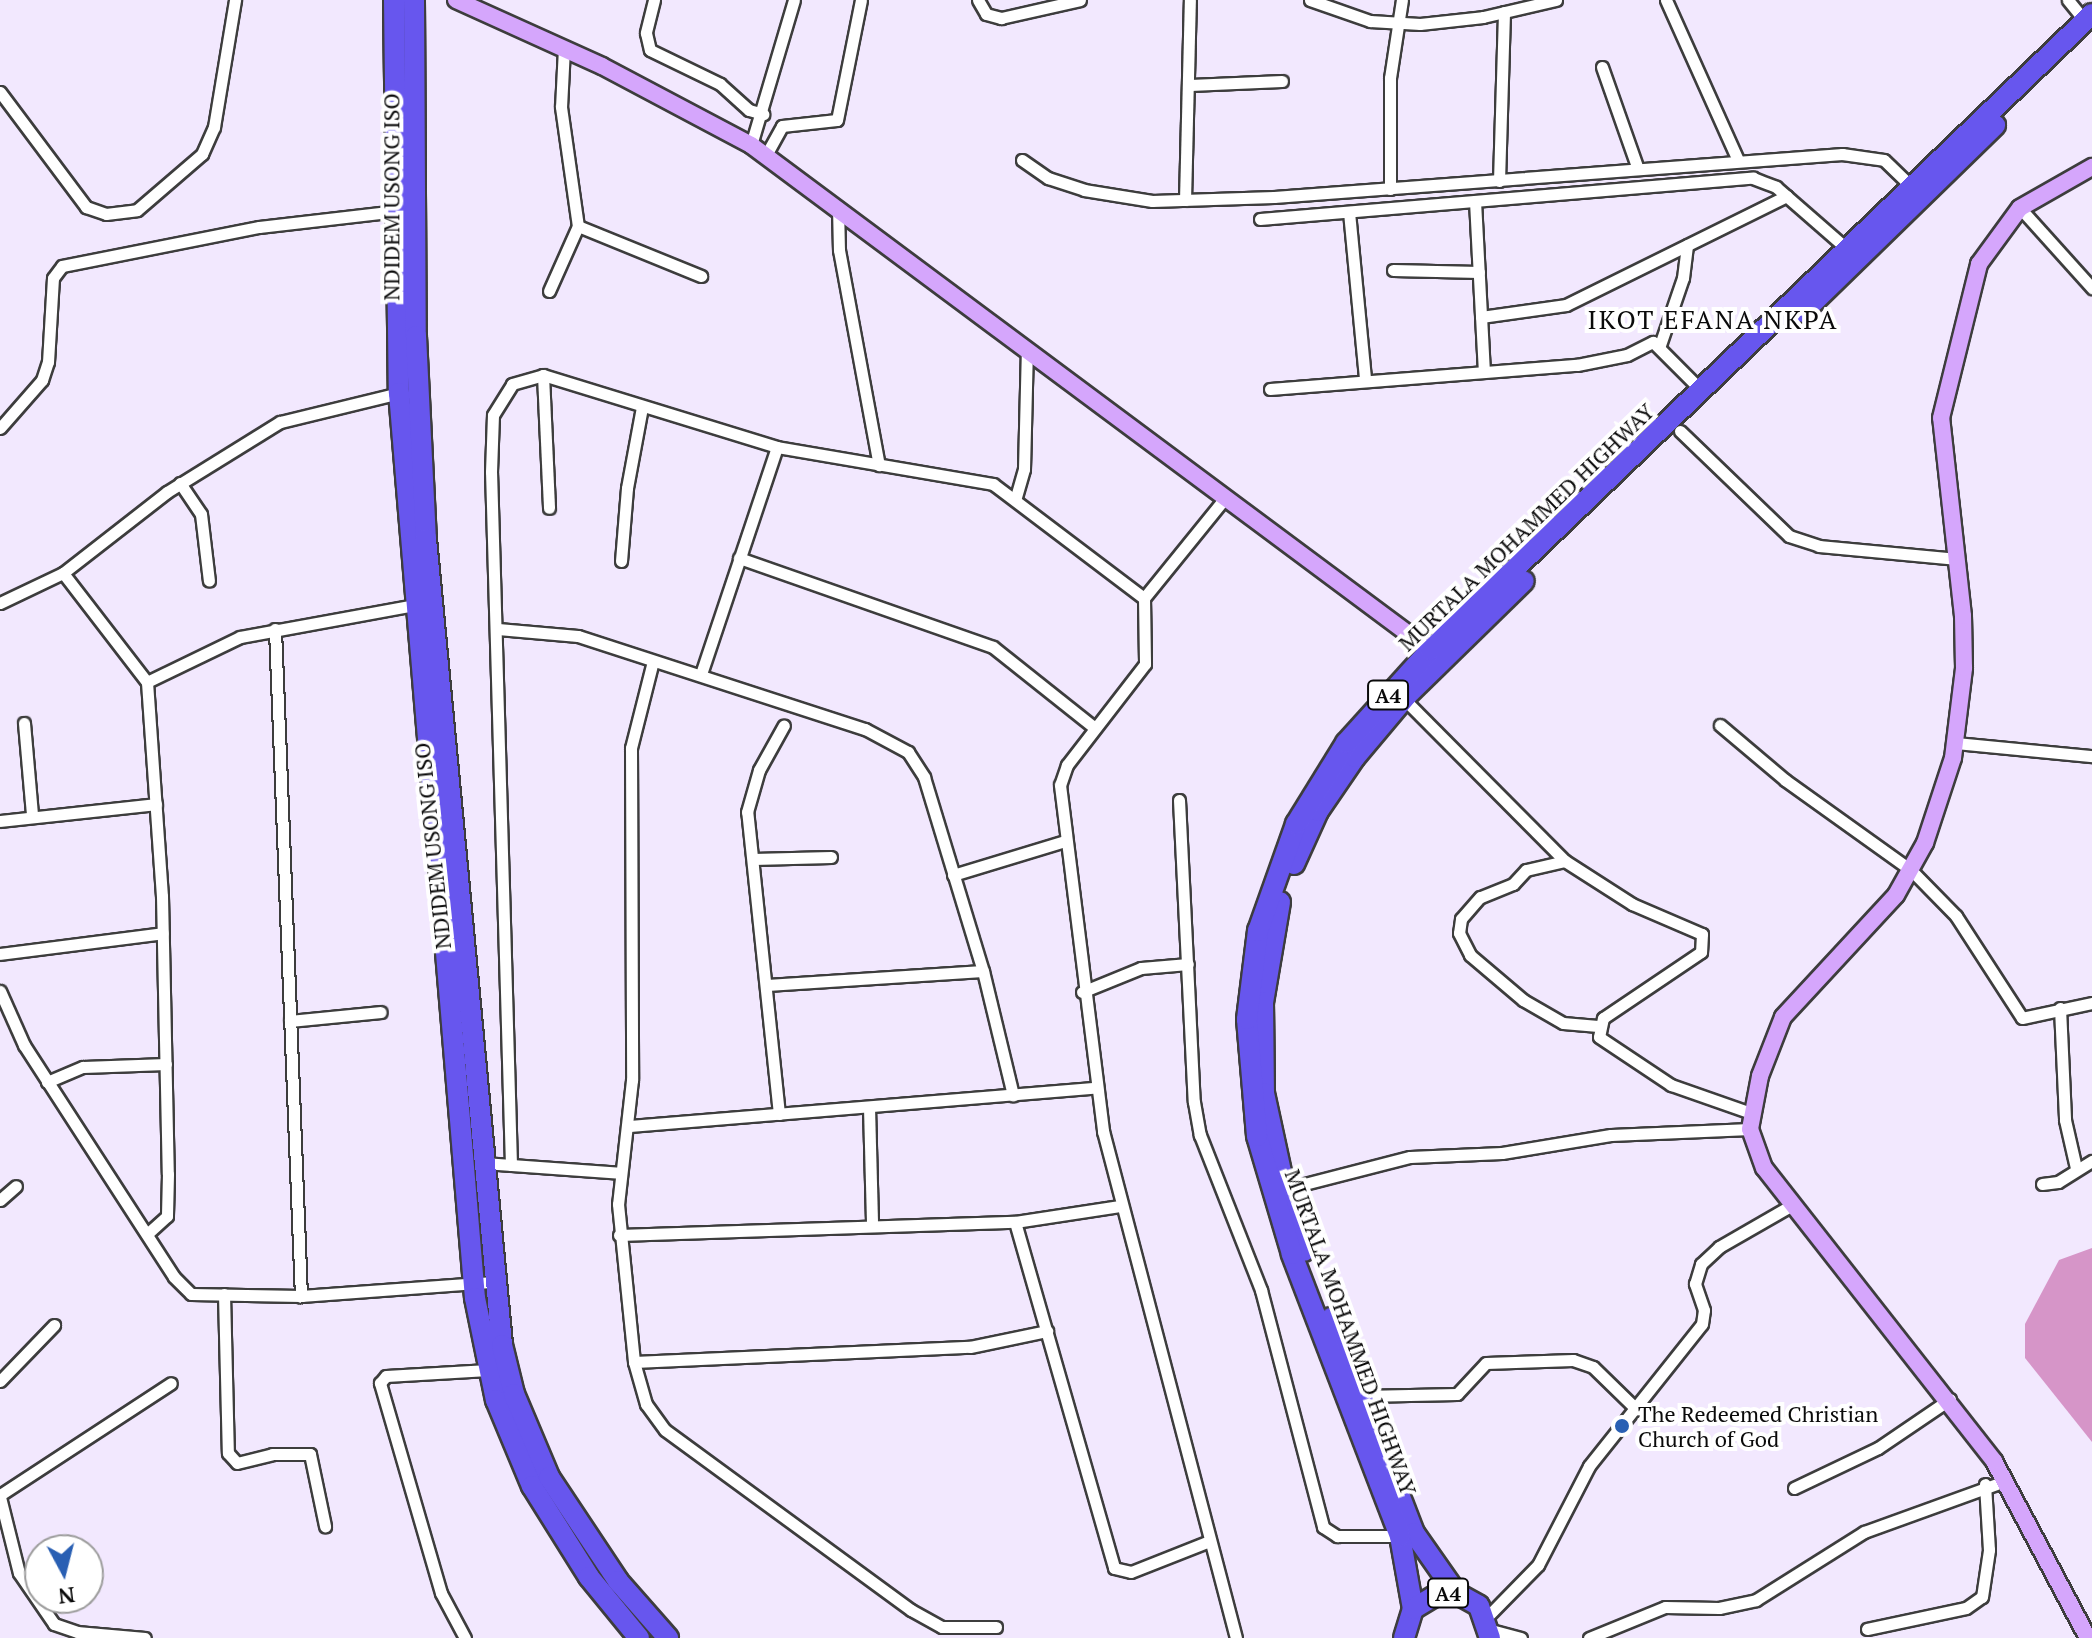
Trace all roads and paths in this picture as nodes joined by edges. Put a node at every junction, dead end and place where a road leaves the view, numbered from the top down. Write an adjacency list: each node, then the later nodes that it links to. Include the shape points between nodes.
1 (235, 0): 23 (street, via 214,127 202,154 137,210 106,214 86,207)
2 (394, 0): 39 (highway, NDIDEM USONG ISO)
3 (414, 0): 120 (highway, NDIDEM USONG ISO, via 416,336 426,539)
4 (456, 0): 19 (street)
5 (654, 0): 24 (street, via 646,33 650,50 720,84 749,110)
6 (794, 0): 24 (street)
7 (861, 0): 26 (street, via 837,120 782,126)
8 (978, 0): 9 (street, via 986,14 1001,18)
9 (1080, 0)
10 (1190, 0): 22 (street)
11 (1310, 0): 18 (street, via 1354,18)
12 (1402, 0): 18 (street)
13 (1556, 0): 16 (street)
14 (1666, 0): 28 (street)
15 (2068, 0): 17 (street)
16 (1504, 12): 18 (street); 31 (street)
17 (2090, 22): 32 (highway, MURTALA MOHAMMED HIGHWAY / A4); 61 (highway, MURTALA MOHAMMED HIGHWAY / A4)
18 (1397, 23): 33 (street, via 1390,78)
19 (564, 48): 25 (street); 42 (street, via 561,107)
20 (1602, 67): 30 (street)
21 (1282, 81): 22 (street)
22 (1190, 85): 35 (street, via 1183,138)
23 (0, 92)
24 (763, 114): 25 (street)
25 (751, 145): 26 (street)
26 (766, 155): 37 (street)
27 (1022, 160): 35 (street, via 1048,178 1084,190)
28 (1738, 160): 30 (street); 32 (street, via 1873,155)
29 (2092, 167): 38 (street)
30 (1638, 169): 31 (street)
31 (1499, 181): 33 (street)
32 (1911, 186): 44 (highway, MURTALA MOHAMMED HIGHWAY / A4)
33 (1390, 189): 35 (street)
34 (1787, 196): 36 (street, via 1753,178); 43 (street); 44 (street)
35 (1185, 200)
36 (1475, 201): 40 (street); 46 (street)
37 (838, 206): 52 (street); 63 (street, via 839,250)
38 (2020, 208): 48 (street); 69 (street, via 1979,264 1945,394 1942,438)
39 (397, 211): 58 (highway, NDIDEM USONG ISO); 60 (street, via 259,227 62,266 53,278 48,362 42,380)
40 (1349, 212): 41 (street); 55 (street)
41 (1260, 219)
42 (578, 226): 47 (street); 49 (street)
43 (1687, 245): 50 (street, via 1566,305); 51 (street, via 1683,278)
44 (1847, 249): 57 (highway, MURTALA MOHAMMED HIGHWAY / A4)
45 (1393, 270): 46 (street)
46 (1479, 272): 50 (street)
47 (701, 276)
48 (2092, 288)
49 (549, 291)
50 (1481, 317): 53 (street)
51 (1660, 345): 53 (street, via 1649,343 1619,357 1577,365); 57 (street)
52 (1027, 349): 65 (street, via 1024,469); 66 (street)
53 (1484, 372): 55 (street)
54 (543, 375): 59 (street); 67 (street); 77 (street, via 512,384 493,415)
55 (1365, 378): 56 (street)
56 (1270, 389)
57 (1702, 391): 78 (highway, MURTALA MOHAMMED HIGHWAY / A4)
58 (399, 393): 64 (street, via 280,422); 75 (highway, NDIDEM USONG ISO)
59 (642, 407): 62 (street); 70 (street)
60 (0, 428)
61 (1680, 431): 69 (street, via 1789,536 1819,546); 82 (highway, MURTALA MOHAMMED HIGHWAY / A4)
62 (777, 447): 63 (street); 68 (street)
63 (879, 465): 65 (street, via 979,479)
64 (180, 483): 71 (street); 72 (street, via 201,514)
65 (1016, 497): 73 (street)
66 (1225, 498): 73 (street); 78 (street)
67 (549, 508)
68 (739, 558): 80 (street); 86 (street, via 993,647)
69 (1957, 559): 87 (street, via 1964,668)
70 (621, 561)
71 (63, 573): 74 (street); 81 (street)
72 (209, 581)
73 (1144, 598): 86 (street, via 1145,664)
74 (0, 603)
75 (414, 605): 76 (street); 120 (highway, NDIDEM USONG ISO)
76 (275, 629): 81 (street, via 215,646); 109 (street)
77 (498, 629): 79 (street, via 564,633); 121 (street, via 500,908)
78 (1430, 650): 153 (highway, MURTALA MOHAMMED HIGHWAY / A4, via 1346,743 1296,824 1258,931 1247,1019 1257,1136 1271,1195)
79 (653, 661): 80 (street); 118 (street, via 631,748)
80 (701, 674): 98 (street, via 865,729 908,752 924,777)
81 (147, 682): 90 (street)
82 (1404, 699): 96 (street); 126 (highway, MURTALA MOHAMMED HIGHWAY / A4, via 1318,811 1279,908 1263,1002 1262,1050 1268,1115)
83 (24, 723): 91 (street)
84 (784, 725): 95 (street, via 749,796)
85 (1720, 725): 97 (street, via 1785,780)
86 (1095, 728): 93 (street, via 1061,775)
87 (1956, 743): 88 (street); 97 (street, via 1939,807)
88 (2092, 756)
89 (1179, 800): 101 (street)
90 (156, 804): 91 (street); 99 (street)
91 (32, 815): 92 (street)
92 (0, 821)
93 (1065, 841): 98 (street); 105 (street)
94 (831, 857): 95 (street)
95 (753, 859): 103 (street)
96 (1565, 861): 110 (street, via 1595,884 1696,930 1704,940 1701,952); 110 (street, via 1526,870 1513,884 1480,897 1461,919 1459,933 1480,966 1523,1000 1563,1023)
97 (1912, 871): 107 (street, via 1956,916 2022,1018 2034,1019); 117 (street, via 1881,915 1791,1005 1771,1043)
98 (953, 875): 102 (street)
99 (163, 933): 100 (street); 111 (street)
100 (0, 954)
101 (1188, 964): 105 (street, via 1141,968); 153 (street, via 1196,1121 1261,1290 1323,1527 1337,1536)
102 (983, 971): 103 (street); 114 (street)
103 (767, 985): 116 (street)
104 (0, 991): 112 (street)
105 (1082, 992): 113 (street)
106 (2092, 1003): 107 (street)
107 (2060, 1008): 122 (street, via 2065,1120)
108 (381, 1012): 109 (street)
109 (290, 1021): 136 (street)
110 (1598, 1026): 117 (street, via 1599,1037 1614,1051 1671,1085)
111 (166, 1064): 112 (street, via 83,1067); 132 (street, via 168,1209)
112 (47, 1082): 132 (street)
113 (1096, 1088): 114 (street); 129 (street)
114 (1013, 1095): 115 (street)
115 (869, 1107): 116 (street); 131 (street)
116 (779, 1114): 118 (street)
117 (1751, 1121): 126 (street, via 1502,1153 1410,1157); 128 (street, via 1764,1168)
118 (629, 1126): 123 (street)
119 (2092, 1161): 122 (street)
120 (475, 1162): 121 (street); 134 (highway, NDIDEM USONG ISO)
121 (511, 1165): 123 (street)
122 (2076, 1168): 124 (street, via 2058,1182)
123 (621, 1173): 133 (street)
124 (2042, 1184)
125 (16, 1186): 127 (street)
126 (1285, 1189): 144 (highway, MURTALA MOHAMMED HIGHWAY / A4)
127 (0, 1200)
128 (1792, 1205): 145 (street); 146 (street, via 1719,1247 1701,1264 1695,1284 1704,1310 1702,1324)
129 (1120, 1206): 130 (street); 154 (street)
130 (1015, 1222): 131 (street); 138 (street)
131 (872, 1224): 133 (street)
132 (147, 1234): 135 (street, via 183,1289 201,1296)
133 (619, 1235): 140 (street)
134 (484, 1283): 136 (street); 139 (highway, NDIDEM USONG ISO)
135 (224, 1294): 136 (street); 151 (street, via 228,1453 237,1463 272,1454 310,1454)
136 (301, 1296)
137 (54, 1325): 142 (street)
138 (1047, 1331): 140 (street, via 970,1347); 154 (street, via 1114,1568 1131,1572)
139 (492, 1347): 141 (highway, NDIDEM USONG ISO); 156 (highway, NDIDEM USONG ISO, via 549,1477)
140 (634, 1362): 159 (street, via 646,1404 665,1430 846,1568 942,1627)
141 (488, 1370): 155 (highway, NDIDEM USONG ISO, via 509,1438 532,1486); 165 (street, via 386,1376 380,1383 441,1593)
142 (0, 1381)
143 (171, 1383): 150 (street)
144 (1362, 1396): 146 (street, via 1457,1394 1489,1362 1573,1360 1593,1367); 157 (highway, MURTALA MOHAMMED HIGHWAY / A4, via 1414,1533)
145 (1950, 1399): 147 (street); 149 (street, via 1878,1448)
146 (1634, 1407): 160 (street, via 1585,1474 1544,1557)
147 (2005, 1481): 148 (street); 171 (street)
148 (1985, 1484): 161 (street, via 1989,1550 1982,1597 1966,1608); 163 (street, via 1852,1538 1756,1600 1719,1608 1665,1607)
149 (1794, 1488)
150 (0, 1496): 152 (street)
151 (325, 1526)
152 (4, 1530): 164 (street, via 19,1573 54,1624 77,1632)
153 (1400, 1536): 158 (highway, MURTALA MOHAMMED HIGHWAY / A4)
154 (1207, 1542): 168 (street)
155 (589, 1577): 156 (highway); 166 (highway, NDIDEM USONG ISO)
156 (618, 1581): 167 (highway, NDIDEM USONG ISO)
157 (1456, 1593): 158 (highway, A4, via 1432,1596); 160 (highway, A4, via 1479,1606)
158 (1413, 1609): 162 (highway, A4)
159 (996, 1627)
160 (1489, 1629): 169 (street)
161 (1867, 1629)
162 (1402, 1636)
163 (1607, 1636): 170 (street)
164 (145, 1638)
165 (465, 1638)
166 (639, 1638)
167 (668, 1638)
168 (1236, 1638)
169 (1521, 1638)
170 (1589, 1638)
171 (2088, 1638)

